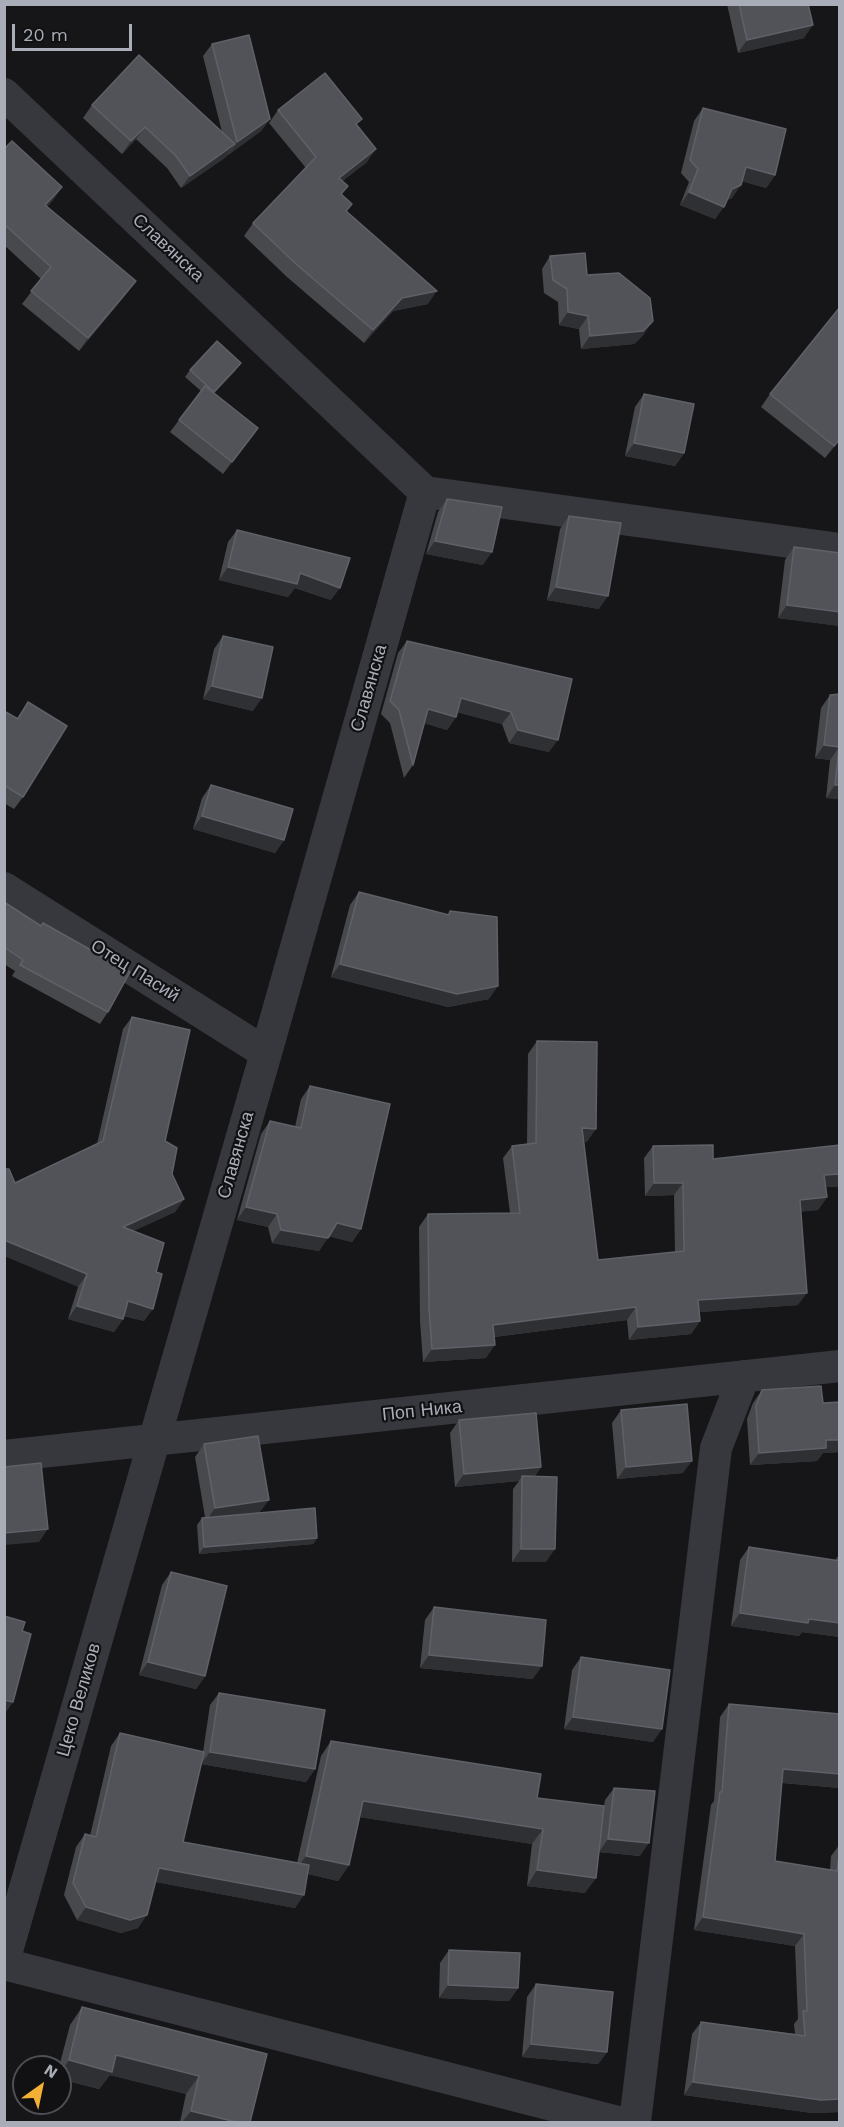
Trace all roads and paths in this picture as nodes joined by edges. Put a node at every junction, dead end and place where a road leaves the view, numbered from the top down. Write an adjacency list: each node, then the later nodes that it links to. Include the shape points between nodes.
1 (4, 94): 2 (street, Славянска)
2 (424, 492): 3 (street); 5 (street, Славянска)
3 (840, 549)
4 (4, 888): 5 (street, Отец Пасий)
5 (266, 1053): 8 (street, Славянска)
6 (840, 1366): 7 (street, Поп Ника)
7 (744, 1376): 8 (street, Поп Ника); 12 (street, via 716,1448)
8 (153, 1440): 9 (street, Поп Ника); 10 (street, Цеко Великов)
9 (4, 1456)
10 (4, 1963): 11 (street)
11 (618, 2122)
12 (635, 2122)

